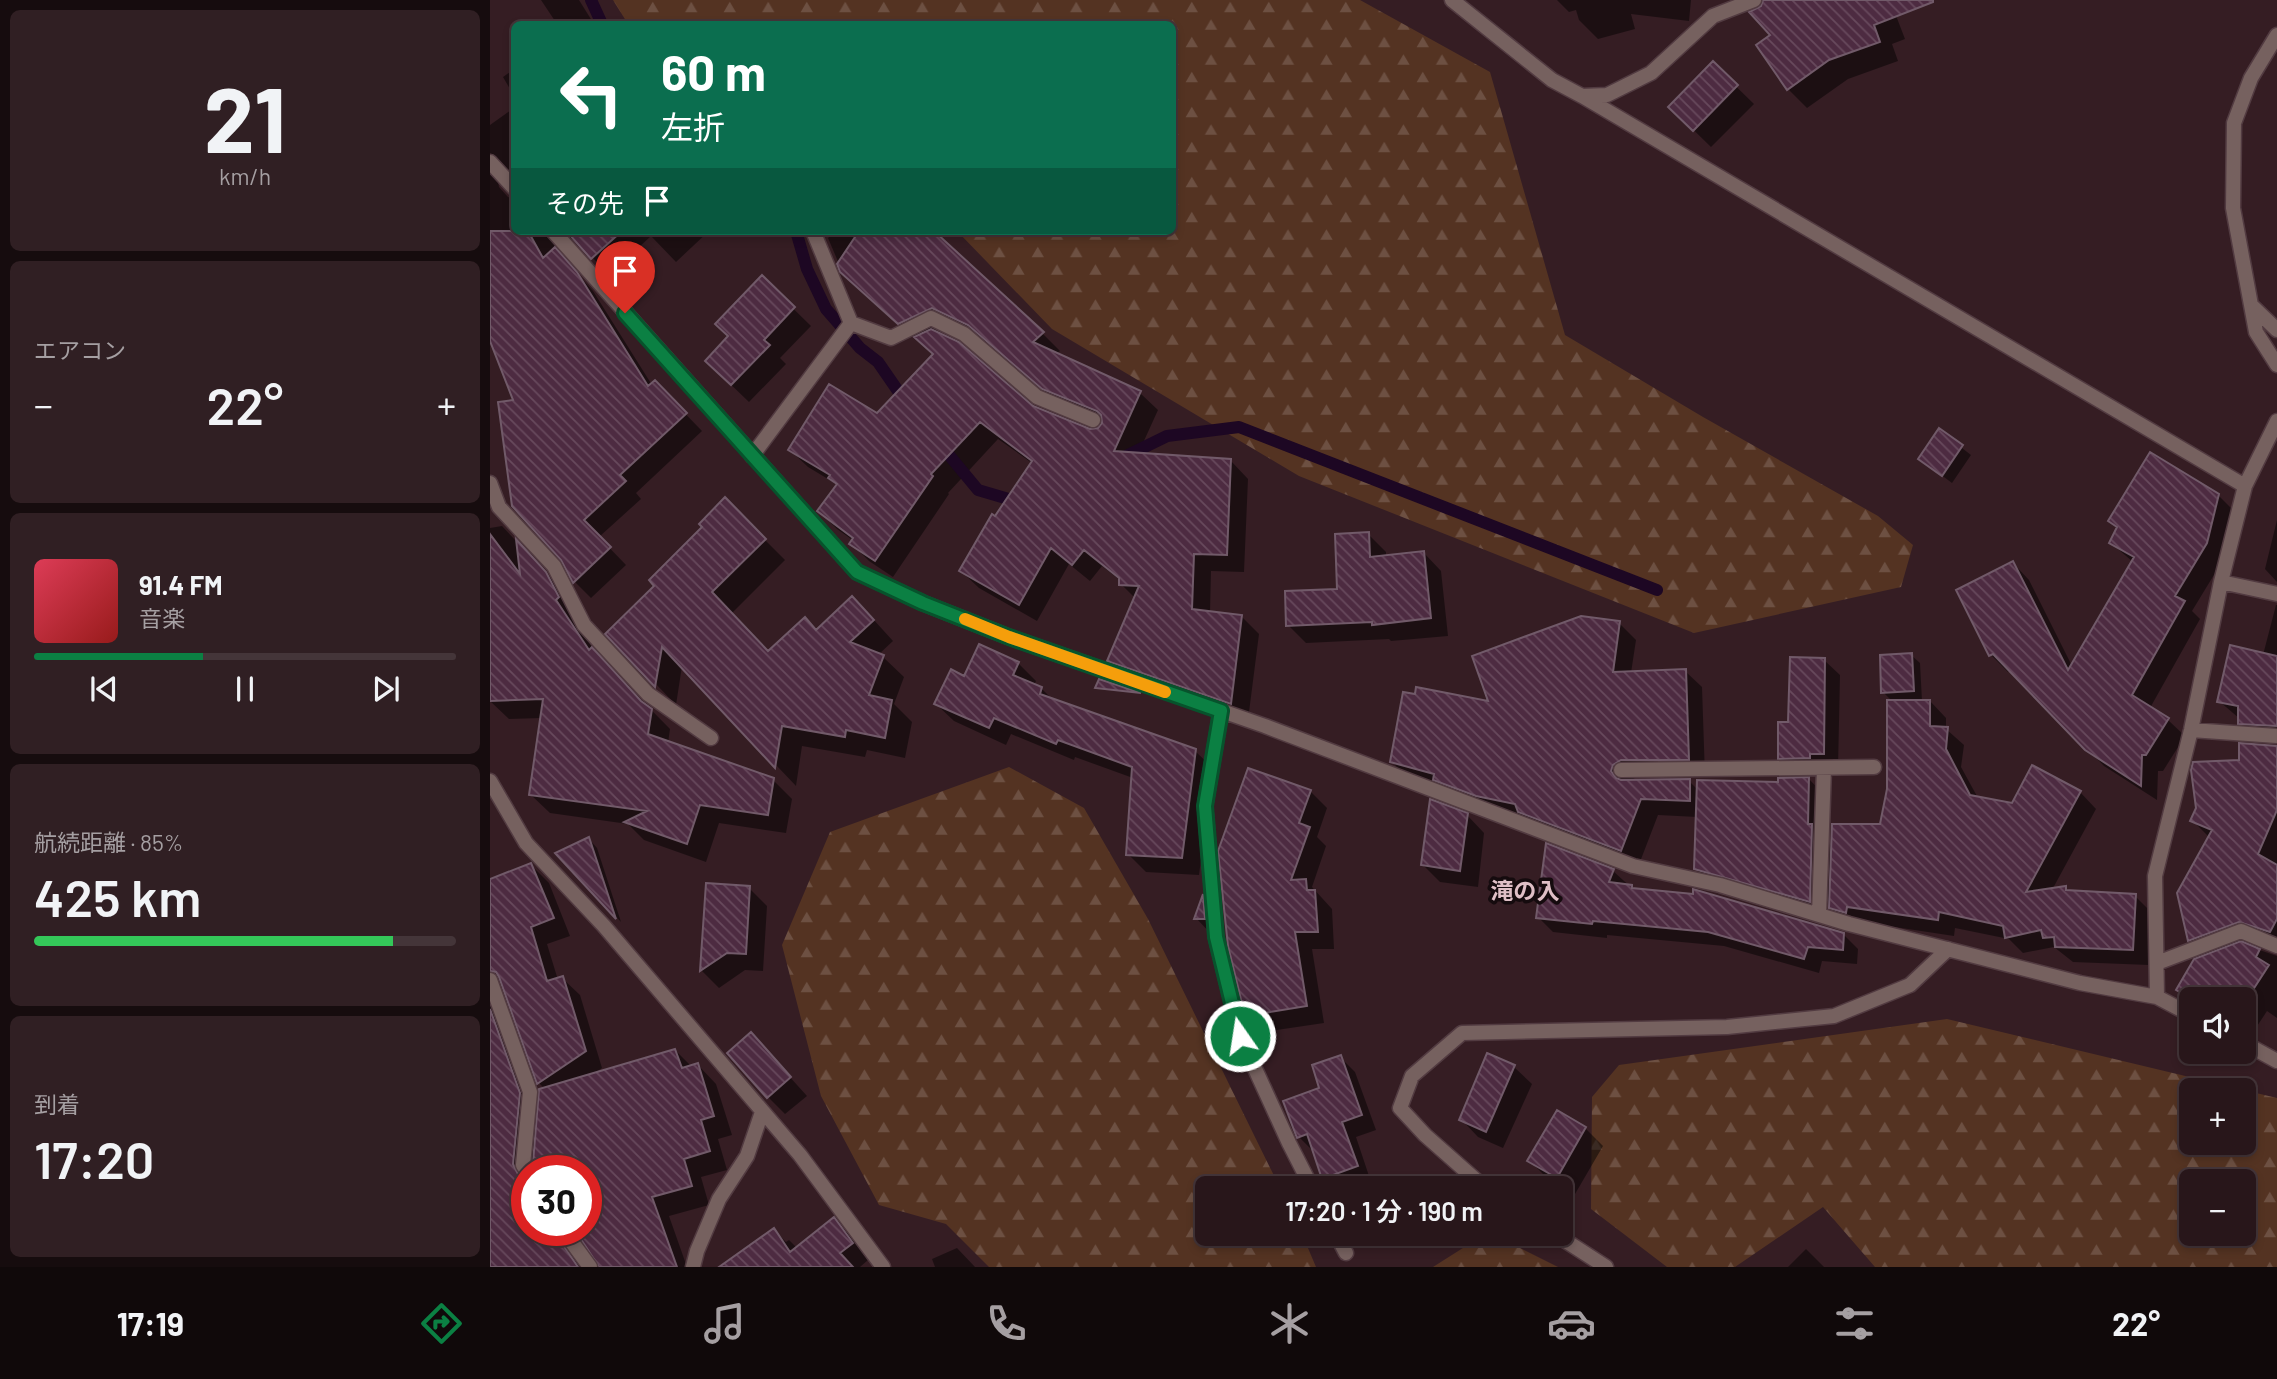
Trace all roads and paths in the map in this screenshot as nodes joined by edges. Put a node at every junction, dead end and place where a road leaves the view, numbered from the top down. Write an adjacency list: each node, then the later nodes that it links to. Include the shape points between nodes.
1 (1452, 0): 4 (street, via 1552,79)
2 (1754, 0): 4 (street, via 1713,16 1651,73 1607,95)
3 (2277, 35): 9 (street, via 2251,78 2234,123 2233,208)
4 (1582, 96): 17 (street)
5 (490, 162): 6 (street)
6 (511, 185)
7 (557, 235): 15 (street)
8 (815, 235): 10 (street)
9 (2251, 305): 11 (street); 12 (street, via 2256,332)
10 (850, 324): 13 (street, via 891,338 931,318 964,334 1037,397); 15 (street)
11 (2277, 330)
12 (2277, 365)
13 (1093, 420)
14 (2277, 421): 17 (street)
15 (752, 456): 20 (street, via 857,572 1009,637)
16 (490, 483): 23 (street, via 499,507 554,566 584,625 648,694)
17 (2245, 486): 18 (street)
18 (2221, 582): 19 (street); 21 (street)
19 (2277, 594)
20 (1221, 711): 28 (street, via 1633,866 1720,885); 39 (street, via 1205,806 1216,937 1240,1036)
21 (2191, 730): 22 (street); 31 (street, via 2155,876)
22 (2277, 736)
23 (711, 738)
24 (1874, 767): 25 (street)
25 (1824, 768): 26 (street); 28 (street)
26 (1621, 771)
27 (490, 781): 37 (street, via 526,843 604,926)
28 (1819, 915): 30 (street)
29 (2277, 946): 31 (street, via 2241,931)
30 (1948, 949): 33 (street); 40 (street, via 1910,985 1834,1016 1727,1027 1462,1033 1412,1076 1400,1108)
31 (2157, 963): 33 (street)
32 (490, 980): 38 (street, via 530,1092)
33 (2157, 997): 34 (street)
34 (2179, 1009)
35 (2256, 1050): 36 (street)
36 (2277, 1061)
37 (762, 1112): 46 (street, via 747,1156 719,1199); 47 (street)
38 (524, 1155)
39 (1306, 1176)
40 (1469, 1176)
41 (574, 1246): 45 (street)
42 (1342, 1246): 44 (street)
43 (1573, 1246): 48 (street)
44 (1346, 1253)
45 (590, 1267)
46 (693, 1267)
47 (883, 1267)
48 (1606, 1267)

